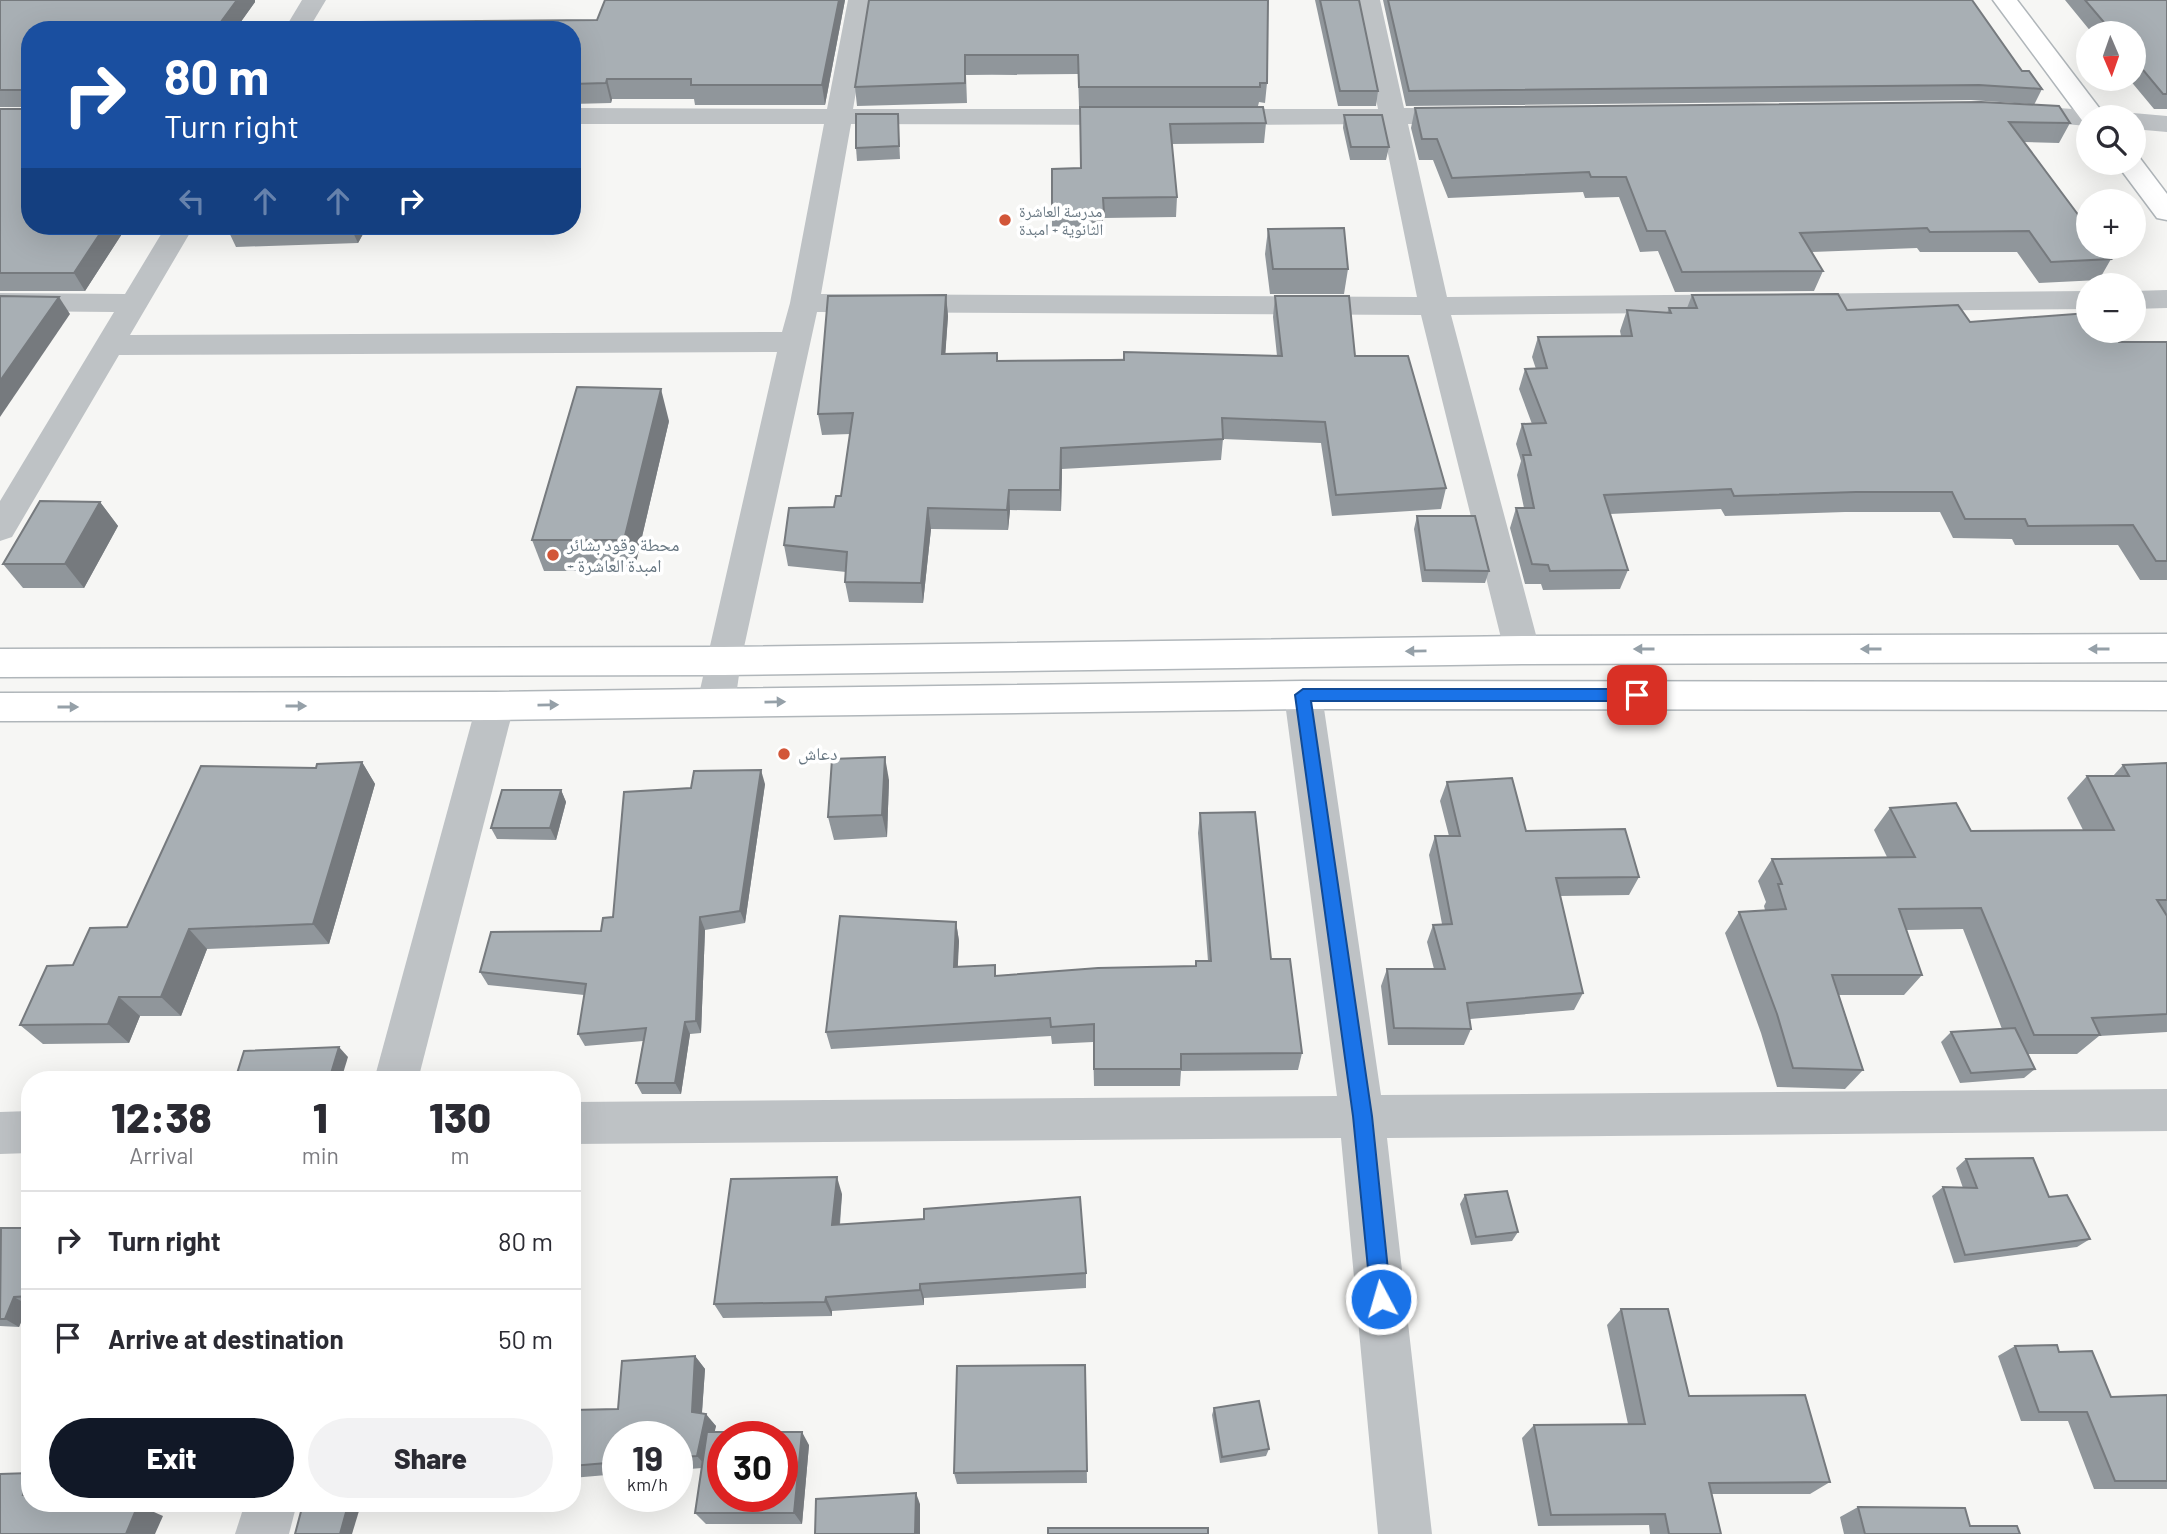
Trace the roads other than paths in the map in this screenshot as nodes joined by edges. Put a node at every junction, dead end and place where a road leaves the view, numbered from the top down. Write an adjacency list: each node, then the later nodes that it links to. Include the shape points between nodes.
1 (314, 0): 5 (street)
2 (860, 0): 9 (street)
3 (1368, 0): 13 (street)
4 (2005, 0): 6 (main road)
5 (301, 21)
6 (2084, 105)
7 (1984, 111): 14 (street)
8 (581, 116): 9 (street)
9 (839, 116): 11 (street); 25 (street)
10 (1488, 116): 13 (street)
11 (1157, 117)
12 (1184, 117): 13 (street)
13 (1391, 117): 26 (street)
14 (2076, 117)
15 (2146, 122): 16 (street)
16 (2167, 124)
17 (2138, 175): 18 (main road)
18 (2167, 212)
19 (175, 235): 24 (street)
20 (2167, 299): 22 (street)
21 (2076, 300): 26 (street)
22 (2146, 300)
23 (0, 302): 24 (street)
24 (136, 303): 28 (street)
25 (805, 303): 26 (street); 27 (street)
26 (1434, 306): 31 (street)
27 (794, 342): 28 (street); 32 (street)
28 (111, 345): 29 (street)
29 (0, 529)
30 (2167, 649): 31 (main road, one-way to 31)
31 (1522, 650): 32 (main road, one-way to 32)
32 (723, 661): 34 (main road); 37 (street)
33 (0, 663): 34 (main road)
34 (249, 663): 38 (main road)
35 (1303, 695): 36 (main road); 37 (main road, one-way to 35); 43 (street)
36 (2167, 695)
37 (716, 703): 39 (main road, one-way to 37)
38 (234, 706): 39 (main road, one-way to 39); 40 (main road, one-way to 38)
39 (495, 706): 41 (street)
40 (0, 707)
41 (398, 1071)
42 (2167, 1110): 43 (street)
43 (1362, 1116): 44 (street); 49 (street)
44 (581, 1123)
45 (21, 1132): 46 (street)
46 (0, 1133)
47 (268, 1512): 48 (street)
48 (262, 1534)
49 (1405, 1534)

